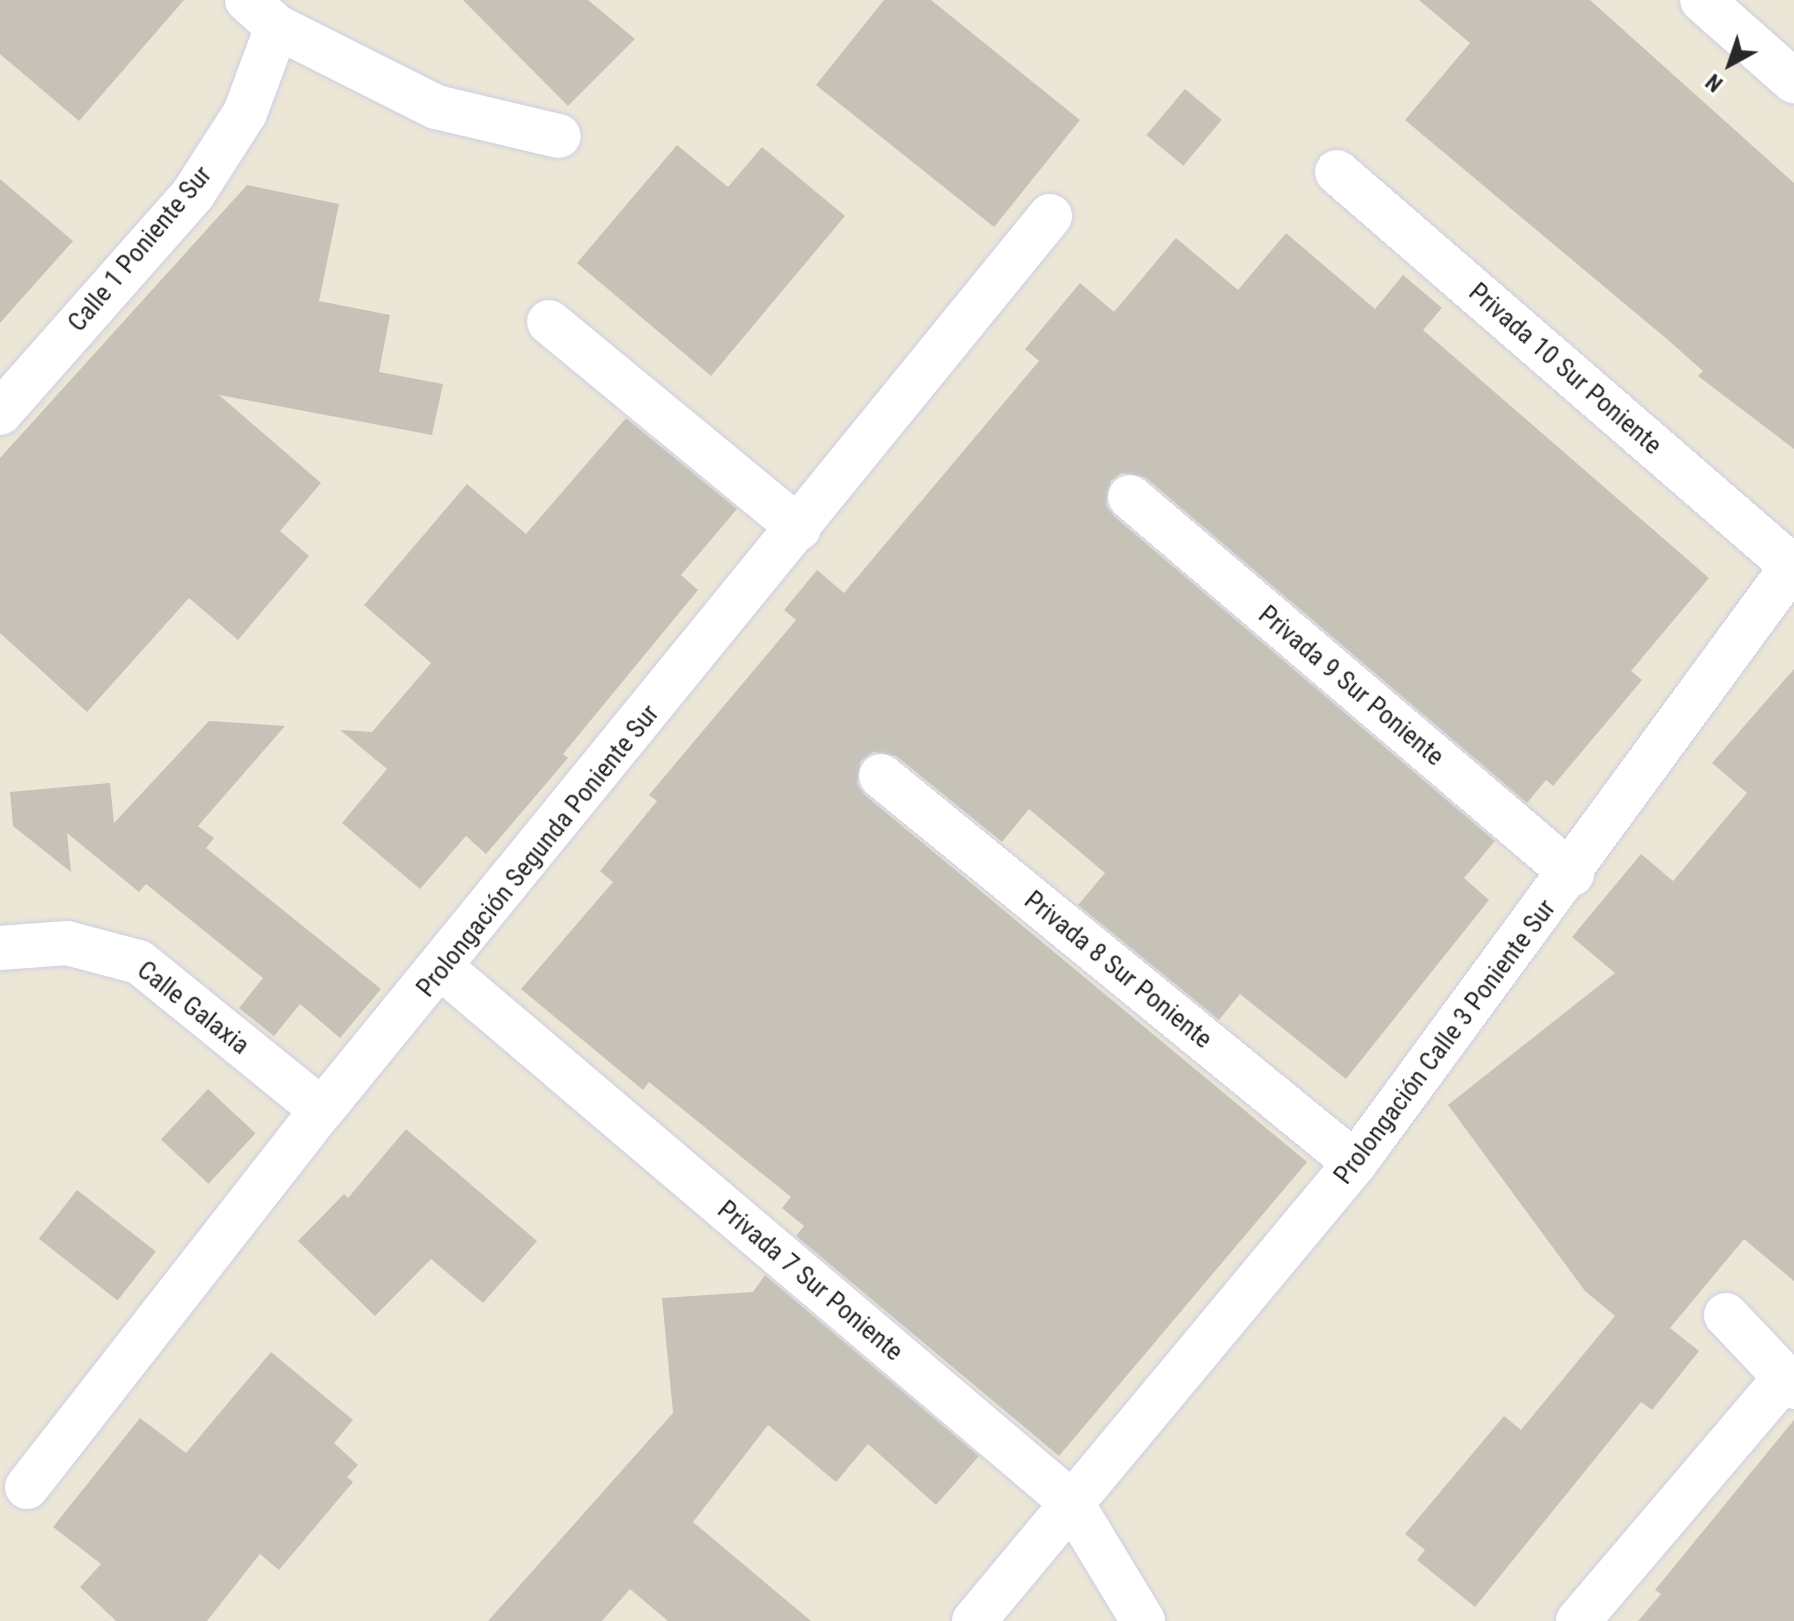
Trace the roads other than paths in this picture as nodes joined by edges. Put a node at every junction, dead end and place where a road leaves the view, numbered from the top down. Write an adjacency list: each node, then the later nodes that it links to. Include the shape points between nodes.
1 (1702, 0): 3 (street)
2 (262, 14): 4 (street, via 436,107); 8 (street, Calle 1 Poniente Sur, via 245,113 193,194)
3 (1794, 81)
4 (559, 136)
5 (1337, 172): 11 (street, Privada 10 Sur Poniente)
6 (1050, 216): 10 (street, Prolongación Segunda Poniente Sur)
7 (549, 322): 10 (street)
8 (0, 413)
9 (1130, 497): 13 (street, Privada 9 Sur Poniente)
10 (799, 528): 15 (street, Prolongación Segunda Poniente Sur)
11 (1793, 565): 13 (street, Prolongación Calle 3 Poniente Sur)
12 (881, 776): 17 (street, Privada 8 Sur Poniente)
13 (1572, 874): 17 (street, Prolongación Calle 3 Poniente Sur)
14 (0, 948): 16 (street, Calle Galaxia, via 67,943 139,962)
15 (443, 969): 16 (street, Prolongación Segunda Poniente Sur); 21 (street, Privada 7 Sur Poniente)
16 (322, 1110): 20 (street, Prolongación Segunda Poniente Sur)
17 (1355, 1163): 21 (street, Prolongación Calle 3 Poniente Sur)
18 (1726, 1315): 19 (street)
19 (1790, 1382): 24 (street)
20 (27, 1487)
21 (1071, 1502): 22 (street, Prolongación Calle 3 Poniente Sur); 23 (street, Privada 7 Sur Poniente)
22 (974, 1621)
23 (1143, 1621)
24 (1578, 1621)

